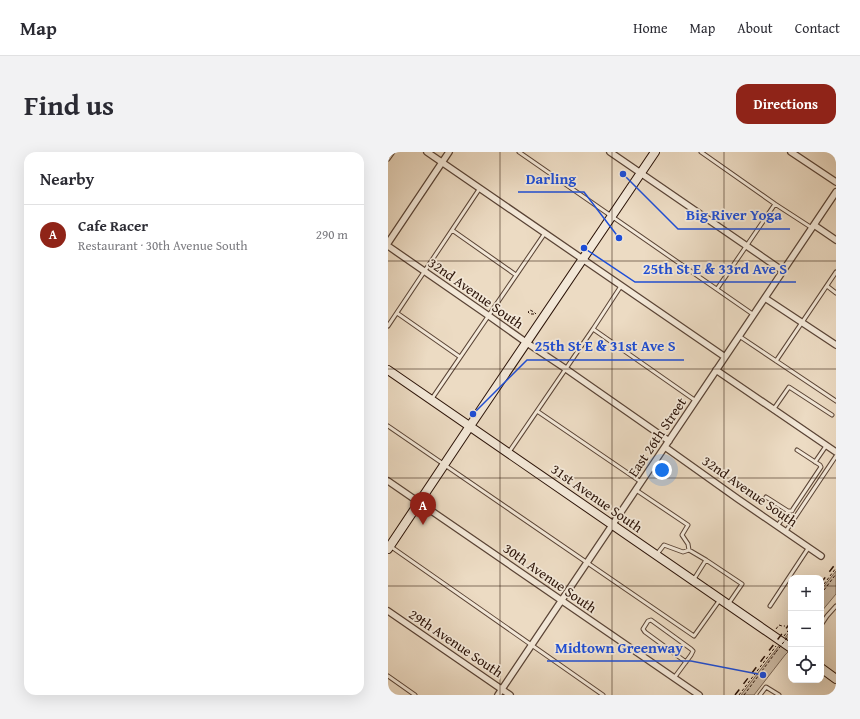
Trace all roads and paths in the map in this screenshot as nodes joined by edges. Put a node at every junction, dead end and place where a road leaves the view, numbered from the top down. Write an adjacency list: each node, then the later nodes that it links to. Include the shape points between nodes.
1 (393, 152): 9 (lane)
2 (427, 152): 10 (street)
3 (449, 152): 10 (street)
4 (519, 152): 16 (lane)
5 (610, 152): 11 (street)
6 (656, 152): 11 (street)
7 (701, 152): 15 (lane)
8 (792, 152): 12 (street)
9 (388, 159)
10 (442, 162): 13 (street); 21 (street)
11 (642, 174): 16 (street); 22 (street)
12 (836, 182)
13 (480, 188): 18 (lane); 19 (street)
14 (836, 192): 17 (street, East 26th Street)
15 (775, 204): 17 (lane); 22 (lane)
16 (613, 216): 23 (street); 30 (lane)
17 (813, 227): 20 (street); 25 (street, East 26th Street)
18 (452, 230): 24 (lane); 27 (lane)
19 (545, 233): 23 (street); 27 (lane)
20 (836, 240)
21 (388, 244): 24 (street, 32nd Avenue South)
22 (746, 246): 25 (street); 30 (lane)
23 (583, 260): 28 (street); 40 (street)
24 (425, 271): 33 (lane); 35 (street, 32nd Avenue South)
25 (783, 271): 32 (street, East 26th Street)
26 (836, 272): 29 (lane)
27 (516, 275): 35 (lane)
28 (621, 286): 38 (lane); 43 (street)
29 (827, 286): 31 (lane); 36 (lane)
30 (717, 289): 34 (lane)
31 (836, 293)
32 (765, 298): 34 (street, East 26th Street); 36 (street)
33 (397, 313): 37 (lane); 42 (lane)
34 (754, 315): 39 (street, East 26th Street)
35 (489, 316): 40 (street, 32nd Avenue South); 42 (lane)
36 (802, 322): 41 (street); 44 (lane)
37 (388, 326)
38 (593, 329): 45 (lane); 49 (lane)
39 (739, 336): 43 (street, East 26th Street); 44 (lane)
40 (527, 343): 45 (street, 32nd Avenue South); 55 (street)
41 (836, 345)
42 (460, 357): 48 (lane)
43 (725, 357): 47 (street, East 26th Street)
44 (776, 361): 50 (lane)
45 (566, 369): 52 (lane); 56 (street, 32nd Avenue South)
46 (388, 370): 48 (street, 31st Avenue South)
47 (716, 370): 49 (street, East 26th Street); 51 (street)
48 (431, 400): 55 (street, 31st Avenue South)
49 (696, 401): 56 (street, East 26th Street)
50 (836, 401)
51 (773, 410): 53 (lane, via 789,387); 57 (street)
52 (537, 411): 61 (lane); 66 (lane)
53 (832, 415)
54 (388, 426): 64 (lane)
55 (470, 426): 61 (street, 31st Avenue South); 64 (street)
56 (669, 441): 58 (street, East 26th Street)
57 (826, 446): 60 (street); 63 (lane)
58 (664, 447): 66 (street, East 26th Street); 72 (street, 32nd Avenue South)
59 (797, 450): 63 (lane)
60 (836, 452)
61 (508, 453): 71 (street, 31st Avenue South)
62 (836, 456): 73 (lane)
63 (815, 462): 70 (lane, via 821,468 792,511)
64 (444, 465): 69 (street); 80 (lane)
65 (388, 481): 69 (street, 30th Avenue South)
66 (641, 482): 67 (street, East 26th Street)
67 (636, 490): 71 (street, East 26th Street); 76 (lane, via 688,525 682,535)
68 (766, 497): 70 (lane)
69 (419, 503): 74 (street); 87 (street, 30th Avenue South)
70 (788, 511): 72 (lane)
71 (612, 525): 77 (street, 31st Avenue South); 80 (street, East 26th Street)
72 (778, 526): 73 (street, 32nd Avenue South)
73 (786, 531): 75 (street, 32nd Avenue South)
74 (389, 547): 96 (lane)
75 (809, 547): 78 (street, 32nd Avenue South); 89 (lane)
76 (689, 550): 77 (lane, via 683,552 664,546); 79 (lane)
77 (656, 555): 83 (street, 31st Avenue South)
78 (821, 556)
79 (706, 560): 83 (lane); 88 (lane, via 742,584)
80 (587, 563): 86 (lane, via 694,636); 87 (street, East 26th Street)
81 (836, 568): 84 (path)
82 (836, 574): 85 (path)
83 (693, 580): 86 (street, 31st Avenue South)
84 (824, 584)
85 (824, 590)
86 (720, 599): 88 (street, 31st Avenue South)
87 (561, 601): 96 (street, East 26th Street); 102 (street, 30th Avenue South)
88 (728, 605): 97 (street, 31st Avenue South)
89 (770, 606)
90 (836, 606): 92 (lane)
91 (388, 611): 104 (street, 29th Avenue South)
92 (824, 620)
93 (785, 626): 94 (path, via 779,625)
94 (776, 629)
95 (788, 637): 111 (path, bridge)
96 (532, 645): 104 (street, East 26th Street); 108 (lane)
97 (790, 647)
98 (774, 650): 110 (path)
99 (686, 662): 99 (lane, via 693,652 691,649 651,620 648,621 643,629 645,632); 102 (lane)
100 (824, 670): 103 (street)
101 (388, 676): 105 (lane)
102 (674, 678): 109 (street, 30th Avenue South)
103 (836, 679)
104 (502, 689): 106 (street, East 26th Street); 107 (street, 29th Avenue South)
105 (415, 695)
106 (498, 695)
107 (510, 695)
108 (603, 695)
109 (699, 695)
110 (738, 695)
111 (744, 695)
112 (760, 695): 113 (lane, via 766,687)
113 (778, 695)

